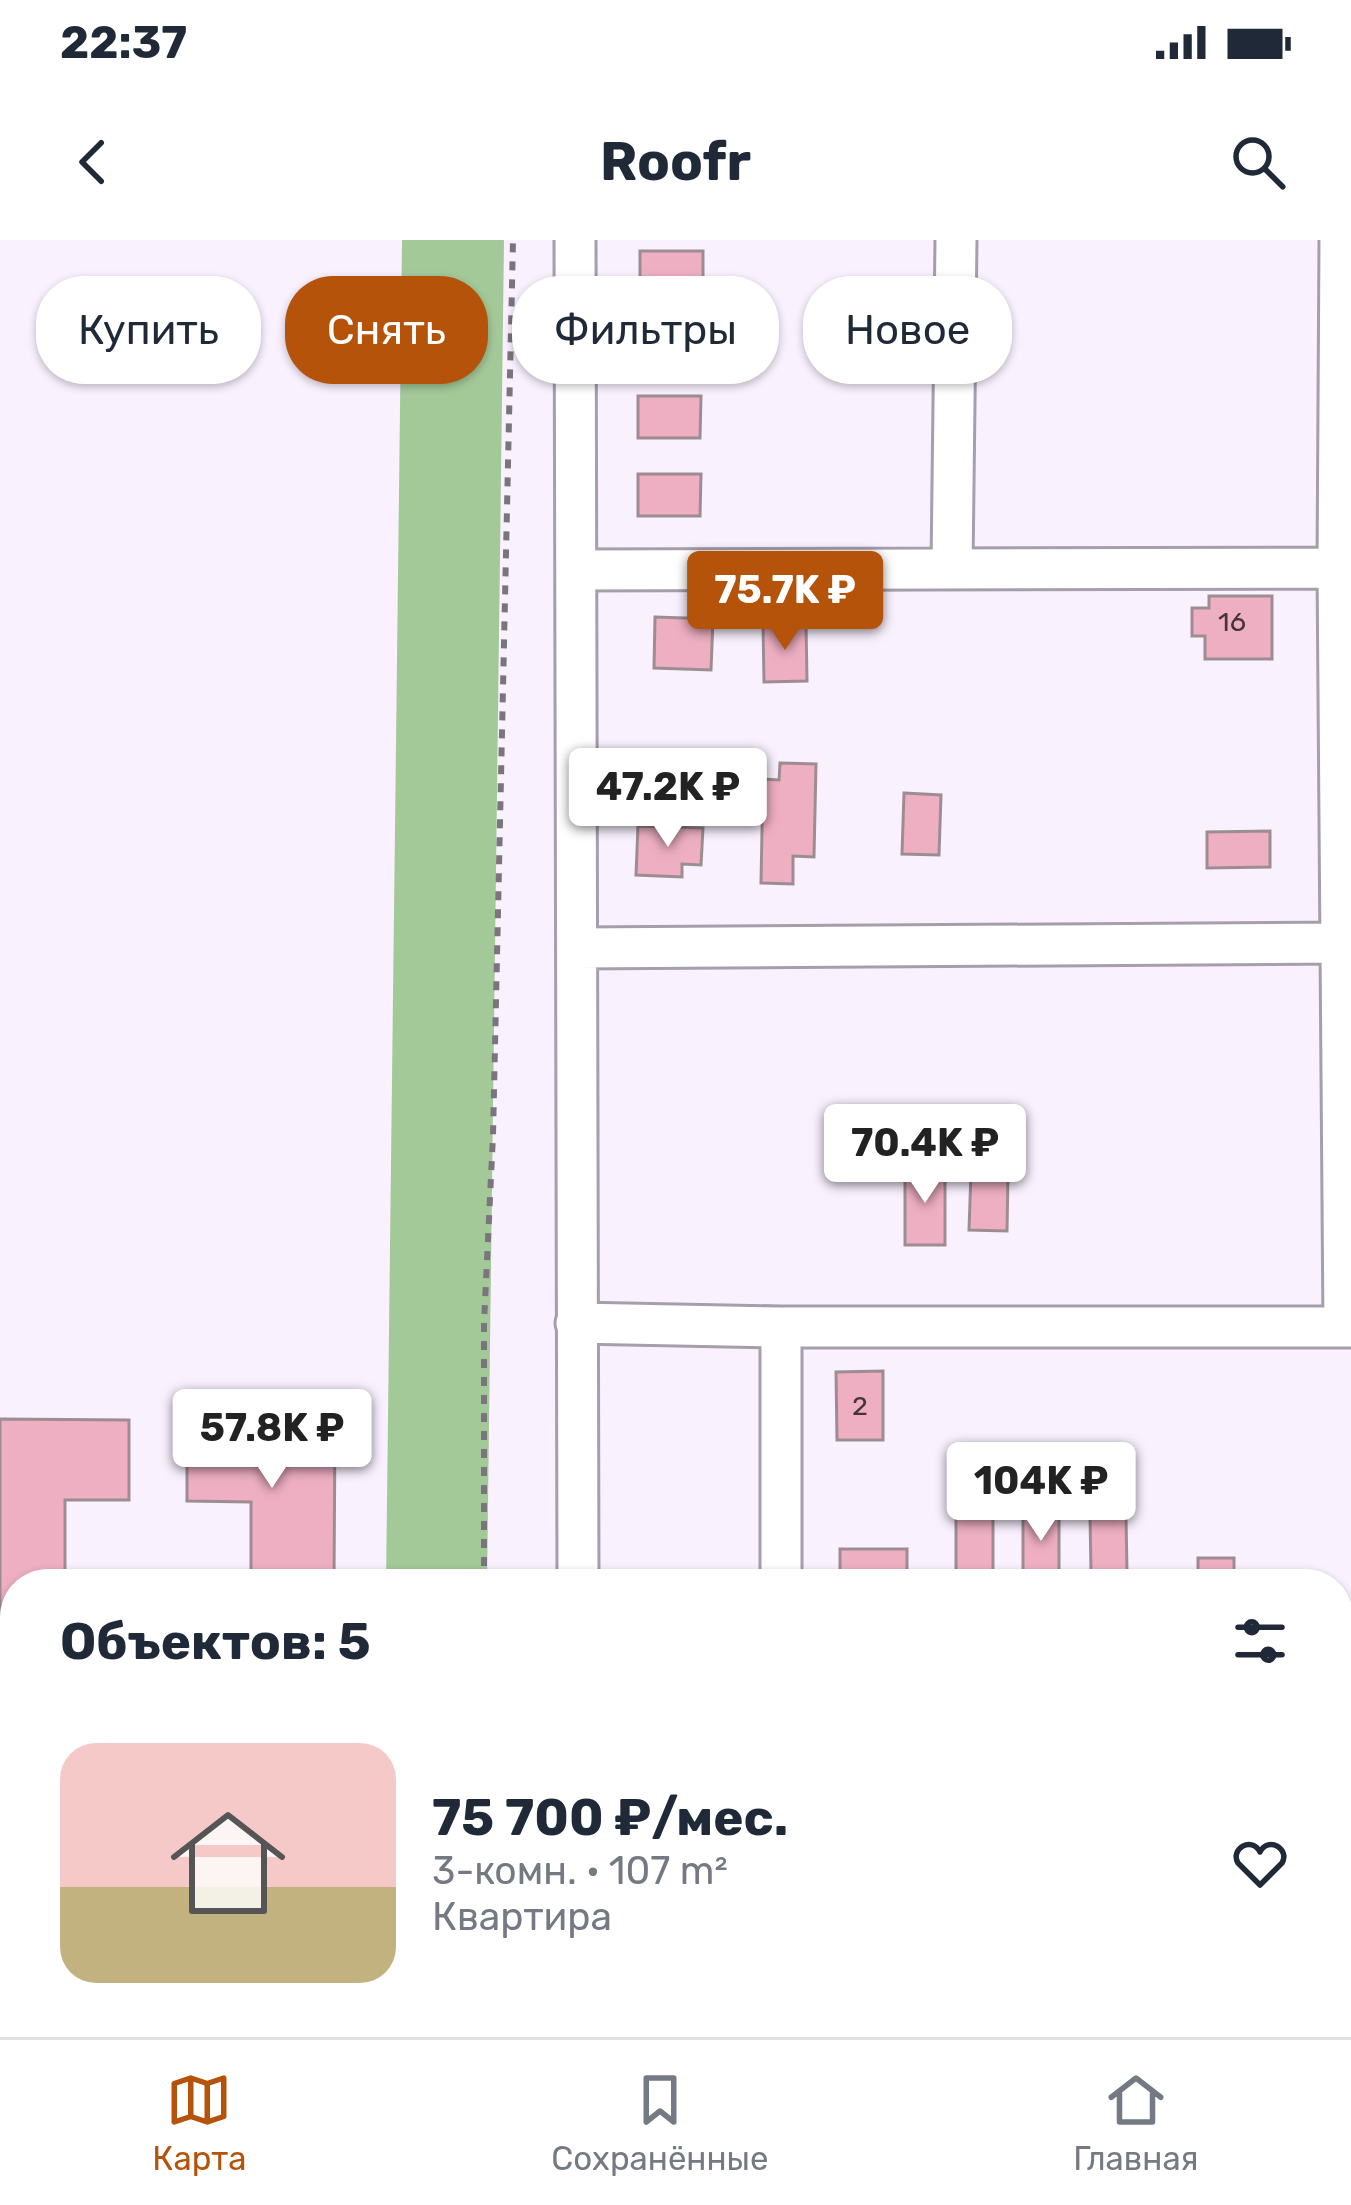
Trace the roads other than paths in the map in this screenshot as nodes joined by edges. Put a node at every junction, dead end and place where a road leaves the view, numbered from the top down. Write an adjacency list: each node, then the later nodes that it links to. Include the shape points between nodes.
1 (575, 240): 6 (street)
2 (956, 240): 4 (street)
3 (1340, 240): 5 (street)
4 (952, 567): 5 (street); 6 (street)
5 (1345, 568): 7 (street)
6 (576, 570): 8 (street)
7 (1340, 943): 8 (street); 11 (street)
8 (578, 948): 9 (street)
9 (576, 1322): 10 (street); 12 (street)
10 (781, 1327): 11 (street); 13 (street)
11 (1347, 1327)
12 (578, 1569)
13 (781, 1569)

